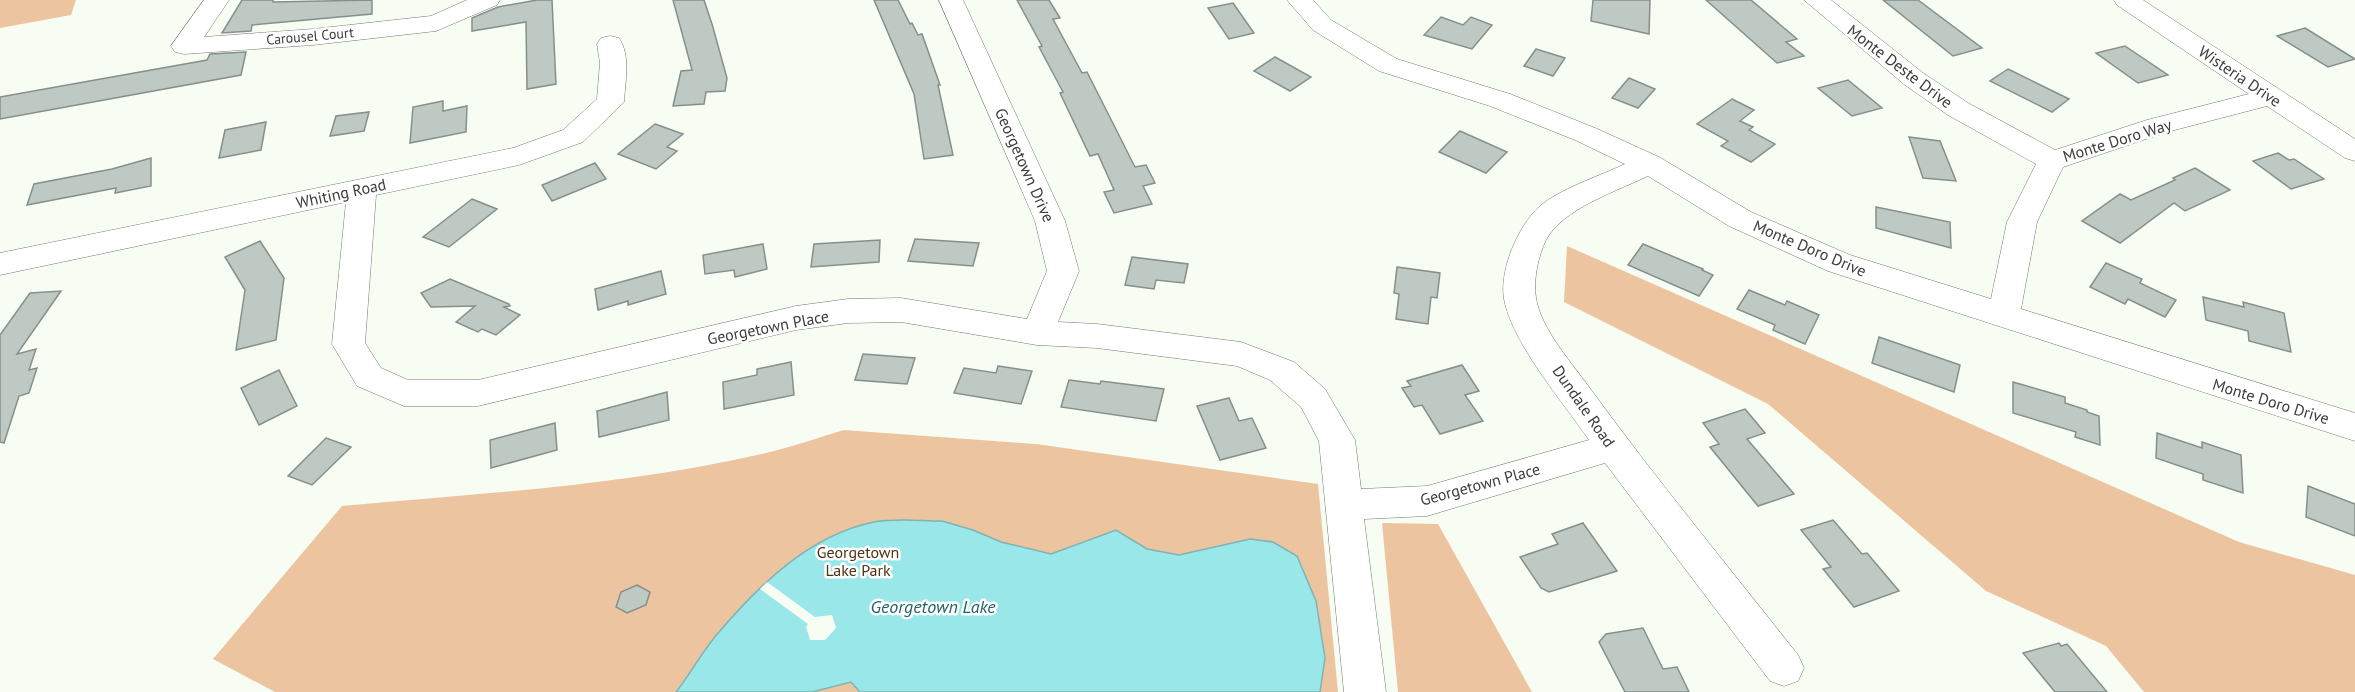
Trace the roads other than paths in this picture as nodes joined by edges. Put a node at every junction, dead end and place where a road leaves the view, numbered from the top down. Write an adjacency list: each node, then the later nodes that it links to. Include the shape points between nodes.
1 (217, 0): 2 (street, Carousel Court, via 184,46 436,23)
2 (488, 0)
3 (951, 0): 15 (street, Georgetown Drive, via 1050,221 1063,272)
4 (1299, 0): 11 (street, Monte Doro Drive, via 1322,26 1388,65 1500,100)
5 (1816, 0): 10 (street, Monte Deste Drive, via 1914,79 1958,109)
6 (2126, 0): 8 (street, Wisteria Drive)
7 (610, 44): 12 (street, Whiting Road, via 610,102 573,136 519,156)
8 (2271, 97): 9 (street, Wisteria Drive); 10 (street, Monte Doro Way, via 2157,126)
9 (2355, 152)
10 (2052, 161): 14 (street, Monte Doro Way, via 2022,222)
11 (1649, 164): 14 (street, Monte Doro Drive, via 1740,219 1839,263); 17 (street, Dundale Road, via 1550,214 1532,237 1522,262 1520,298 1534,335)
12 (362, 188): 13 (street, Whiting Road); 15 (street, Georgetown Place, via 348,344 369,376 404,393 478,393 796,318 848,311 901,310)
13 (0, 264)
14 (2004, 316): 16 (street, Monte Doro Drive)
15 (1037, 333): 18 (street, Georgetown Place, via 1097,336 1241,354 1282,371 1313,398 1337,440)
16 (2355, 427)
17 (1613, 447): 18 (street, Georgetown Place, via 1427,501); 19 (street, Dundale Road)
18 (1345, 505): 20 (street, Georgetown Place)
19 (1784, 668)
20 (1365, 692)

